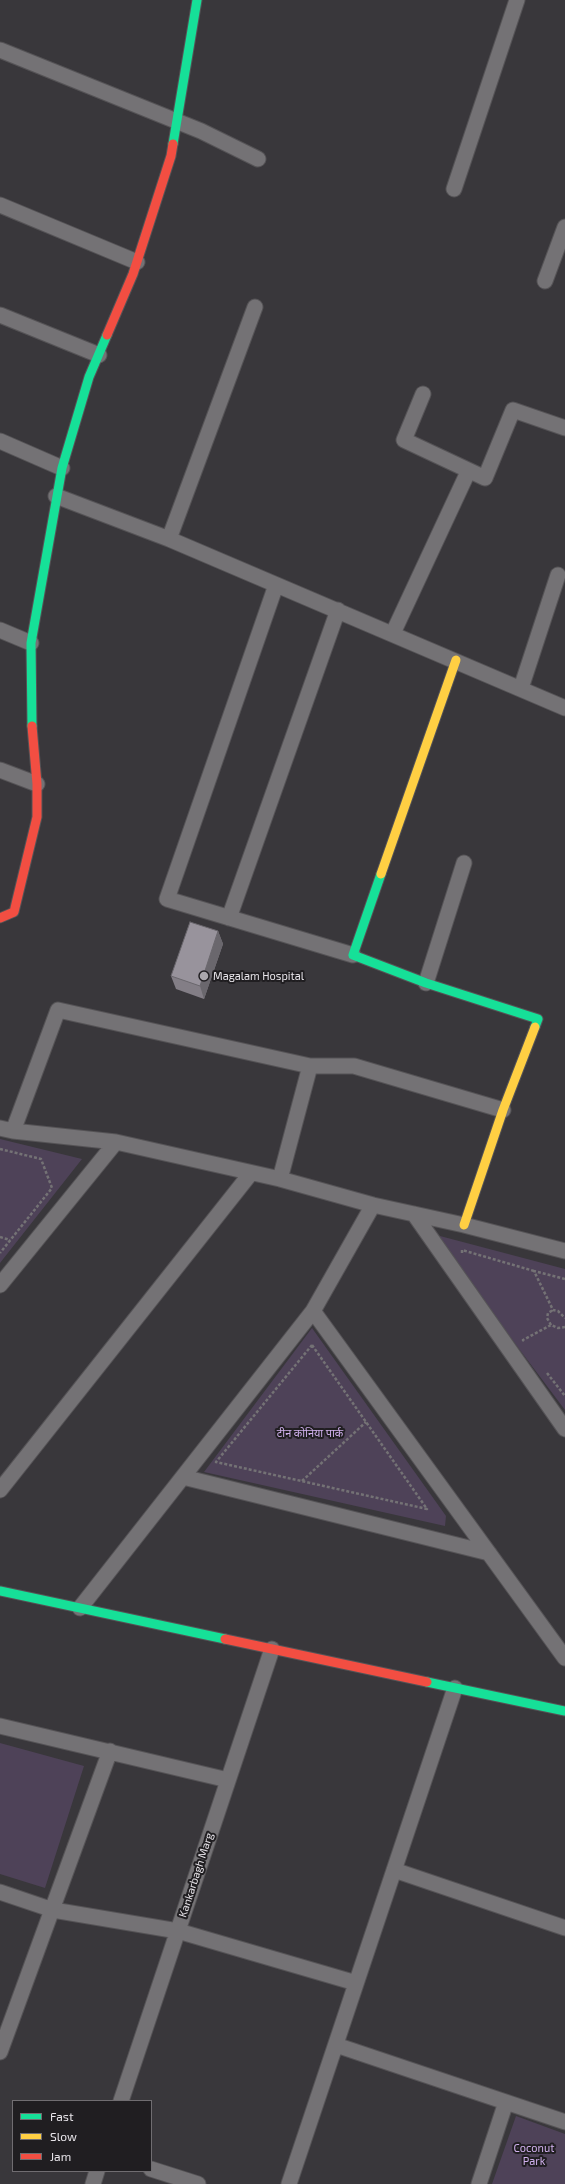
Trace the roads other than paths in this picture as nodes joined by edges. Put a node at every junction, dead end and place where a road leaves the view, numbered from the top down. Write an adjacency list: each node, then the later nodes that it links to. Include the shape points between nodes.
1 (197, 0): 4 (street)
2 (517, 0): 6 (street)
3 (0, 50): 4 (street)
4 (177, 122): 5 (street); 9 (street, via 171,156)
5 (258, 159)
6 (454, 189)
7 (0, 205): 9 (street)
8 (565, 227): 10 (street)
9 (137, 262): 13 (street)
10 (545, 281)
11 (255, 307): 20 (street)
12 (0, 315): 13 (street)
13 (99, 355): 17 (street, via 89,377)
14 (423, 394): 18 (street, via 404,440)
15 (565, 428): 18 (street, via 513,410 485,478)
16 (0, 441): 17 (street)
17 (62, 468): 19 (street)
18 (468, 472): 25 (street)
19 (56, 496): 20 (street); 26 (street)
20 (169, 539): 22 (street)
21 (558, 574): 28 (street)
22 (276, 585): 23 (street); 34 (street, via 167,899)
23 (338, 610): 25 (street); 34 (street)
24 (0, 630): 26 (street)
25 (393, 633): 27 (street)
26 (31, 643): 31 (street, via 30,716)
27 (456, 660): 28 (street); 35 (street)
28 (521, 688): 29 (street)
29 (565, 708)
30 (0, 770): 31 (street)
31 (37, 784): 33 (street, via 38,817 14,912)
32 (464, 863): 36 (street)
33 (0, 918)
34 (229, 918): 35 (street)
35 (353, 955): 36 (street)
36 (426, 983): 38 (street, via 538,1020)
37 (310, 1066): 38 (street, via 354,1066); 39 (street, via 58,1010); 42 (street)
38 (503, 1110): 45 (street)
39 (6, 1129): 40 (street)
40 (116, 1142): 41 (street); 47 (street)
41 (251, 1173): 42 (street); 51 (street)
42 (280, 1179): 43 (street)
43 (373, 1205): 44 (street); 48 (street)
44 (414, 1214): 45 (street); 49 (street)
45 (464, 1225): 46 (street)
46 (565, 1251)
47 (0, 1285)
48 (313, 1310): 50 (street); 52 (street)
49 (565, 1429)
50 (182, 1477): 52 (street); 54 (street)
51 (0, 1490)
52 (489, 1553): 56 (street)
53 (0, 1591): 54 (street)
54 (80, 1608): 55 (street)
55 (272, 1650): 57 (street); 61 (street, Kankarbagh Marg)
56 (565, 1658)
57 (455, 1688): 58 (street); 62 (street)
58 (565, 1711)
59 (0, 1726): 60 (street)
60 (110, 1751): 61 (street); 64 (street)
61 (228, 1780): 66 (street, Kankarbagh Marg)
62 (394, 1870): 65 (street); 67 (street)
63 (0, 1892): 64 (street)
64 (53, 1910): 66 (street); 69 (street)
65 (565, 1928)
66 (178, 1931): 67 (street); 70 (street, Kankarbagh Marg)
67 (356, 1983): 68 (street)
68 (336, 2045): 71 (street); 77 (street)
69 (0, 2052)
70 (121, 2100)
71 (506, 2102): 72 (street); 78 (street)
72 (565, 2122)
73 (152, 2169): 76 (street)
74 (97, 2172): 75 (street)
75 (93, 2184)
76 (198, 2184)
77 (289, 2184)
78 (479, 2184)

